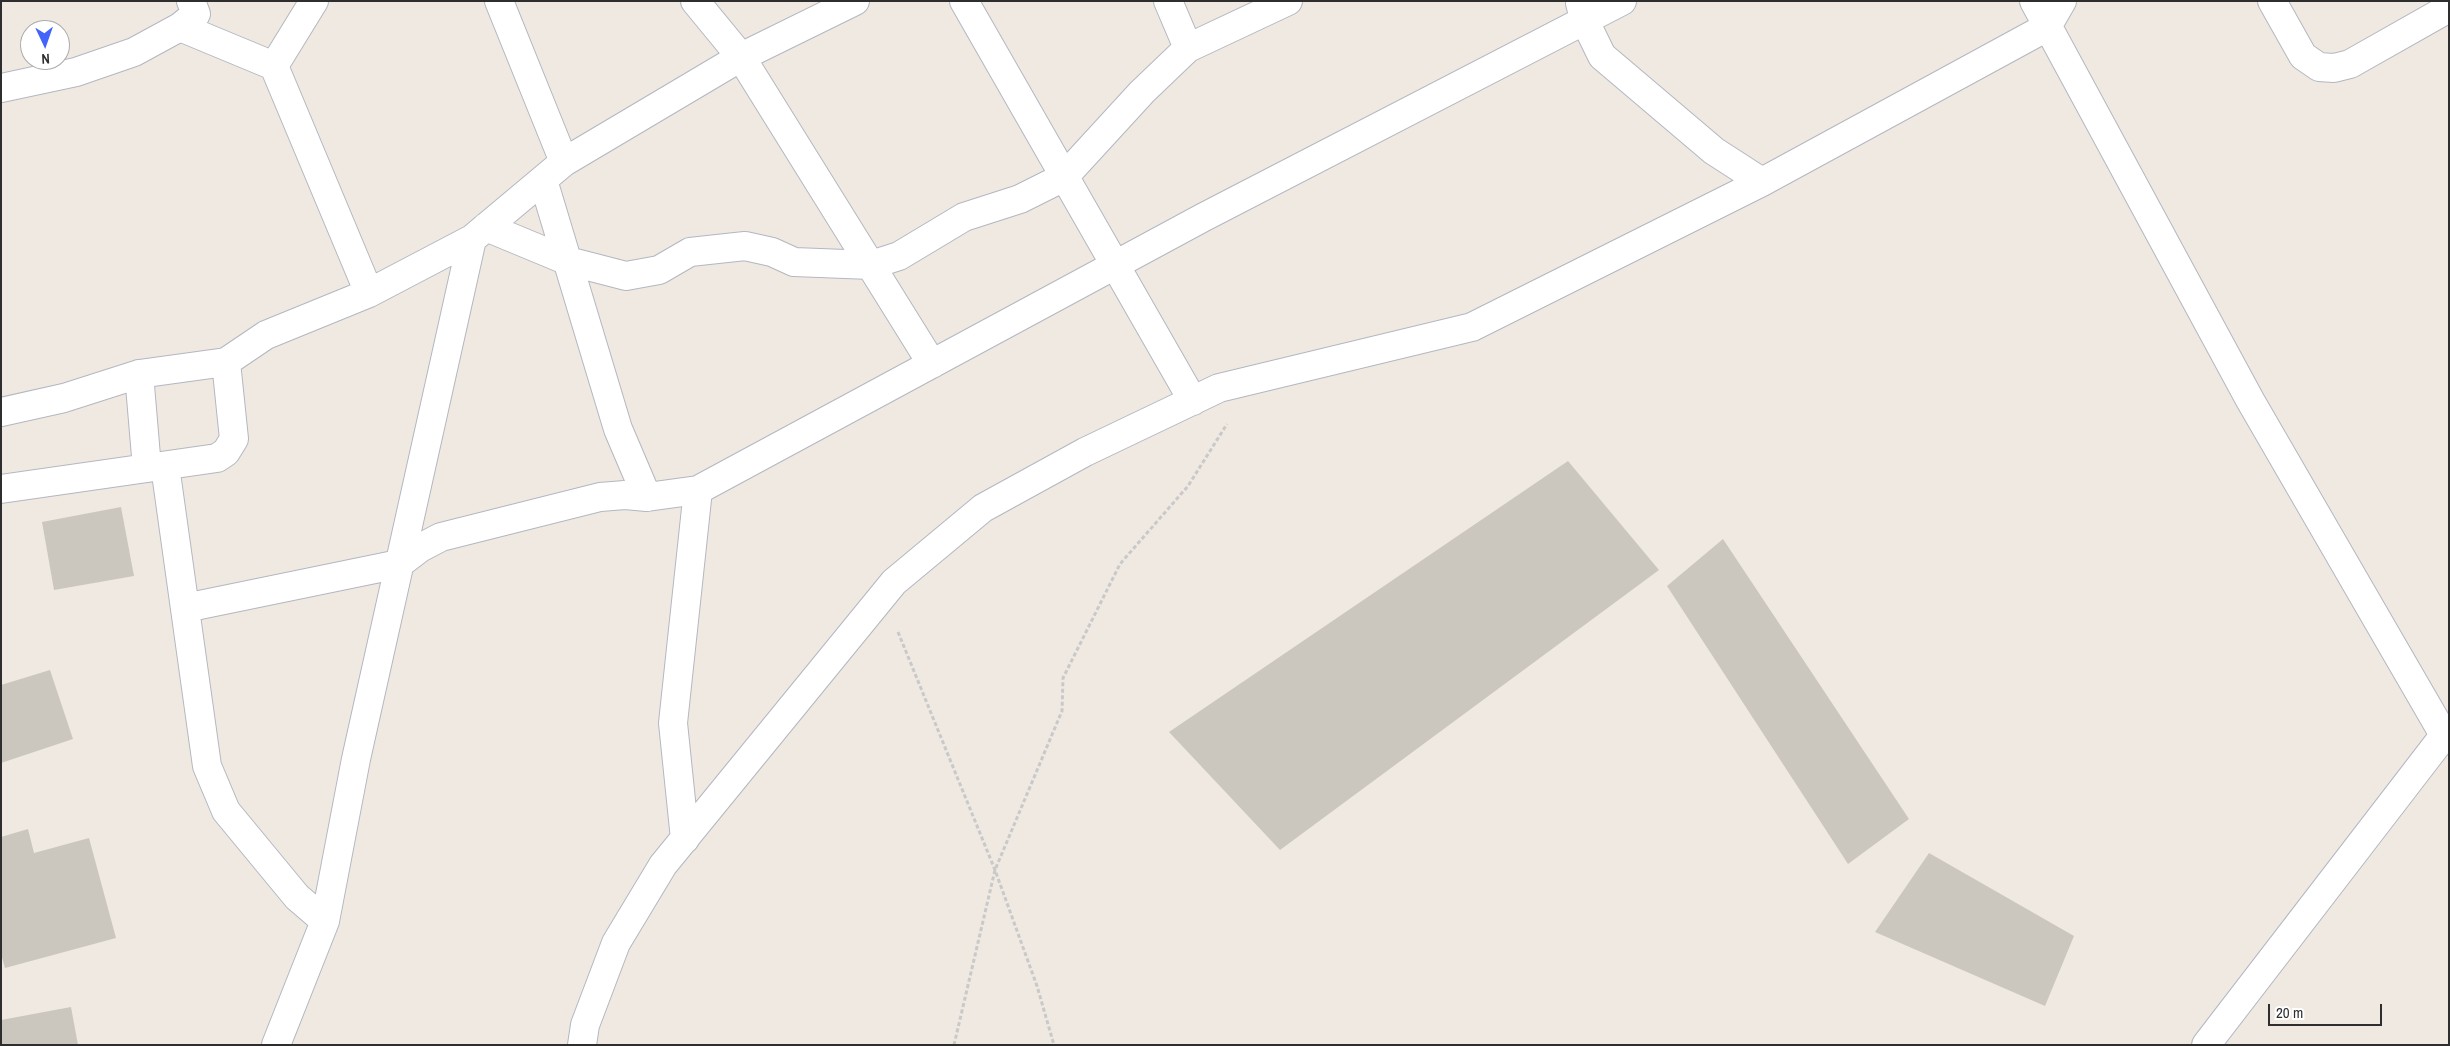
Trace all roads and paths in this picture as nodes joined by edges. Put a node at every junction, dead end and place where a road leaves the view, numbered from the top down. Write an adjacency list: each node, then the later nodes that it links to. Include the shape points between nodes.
1 (191, 1): 15 (street, via 196,14)
2 (314, 1): 19 (street)
3 (499, 1): 21 (street)
4 (695, 1): 18 (street)
5 (855, 1): 18 (street)
6 (964, 1): 22 (street)
7 (1168, 1): 17 (street)
8 (1288, 1): 17 (street)
9 (1622, 1): 14 (street)
10 (2034, 1): 16 (street)
11 (2062, 1): 16 (street)
12 (2272, 1): 13 (street, via 2303,56 2319,67 2334,68 2350,64)
13 (2449, 8)
14 (1582, 10): 24 (street, via 1602,56 1714,152); 28 (street)
15 (180, 27): 19 (street); 20 (street, via 134,52 76,72)
16 (2047, 27): 24 (street); 43 (street, via 2250,400)
17 (1188, 48): 22 (street, via 1142,92)
18 (741, 57): 21 (street); 27 (street)
19 (274, 66): 29 (street)
20 (1, 88)
21 (564, 162): 23 (street)
22 (1064, 177): 27 (street, via 1020,199 964,217 899,256); 28 (street)
23 (543, 180): 25 (street); 26 (street)
24 (1762, 182): 33 (street, via 1472,327)
25 (479, 233): 26 (street); 29 (street); 40 (street)
26 (568, 261): 27 (street, via 626,276 659,270 690,252 745,246 772,252 794,262); 39 (street, via 618,430)
27 (871, 265): 31 (street)
28 (1114, 265): 31 (street); 34 (street)
29 (369, 293): 30 (street, via 266,335)
30 (226, 362): 32 (street); 36 (street, via 234,440 226,452 217,458)
31 (932, 364): 38 (street)
32 (139, 374): 35 (street, via 64,398); 36 (street)
33 (1254, 380): 34 (street, via 1219,388); 45 (path, via 1188,486 1120,564 1063,678 1062,711)
34 (1192, 401): 41 (street, via 1084,452 983,508 894,582)
35 (1, 412)
36 (156, 467): 37 (street); 42 (street)
37 (1, 489)
38 (698, 490): 39 (street); 44 (street, via 673,723)
39 (647, 497): 40 (street, via 600,497 442,537)
40 (399, 564): 42 (street); 46 (street, via 356,758)
41 (883, 596): 44 (street); 45 (path)
42 (184, 608): 46 (street, via 206,766 226,811 292,891)
43 (2446, 732): 51 (street)
44 (685, 839): 48 (street, via 663,865 616,943 584,1025)
45 (995, 870): 49 (path); 50 (path, via 1037,986)
46 (325, 921): 47 (street)
47 (276, 1045)
48 (582, 1045)
49 (954, 1045)
50 (1054, 1045)
51 (2206, 1045)

